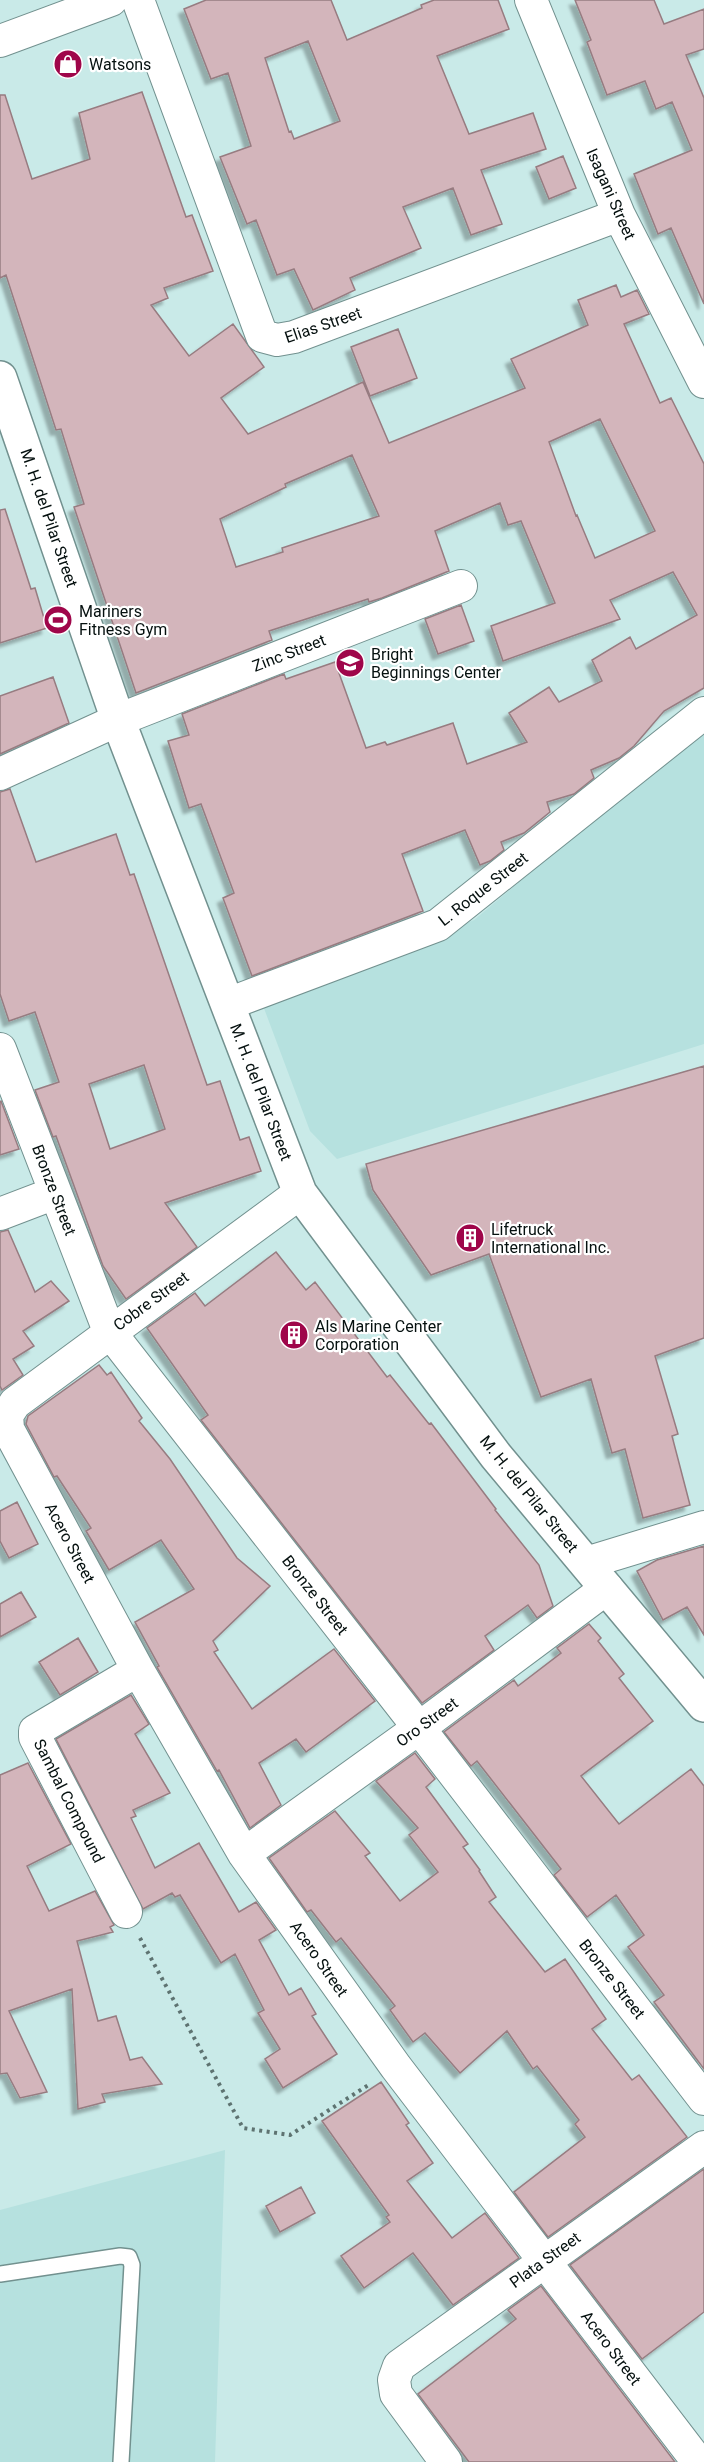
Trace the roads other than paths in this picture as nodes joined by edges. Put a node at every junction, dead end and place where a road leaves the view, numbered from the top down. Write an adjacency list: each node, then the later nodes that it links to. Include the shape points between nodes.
1 (111, 0): 4 (street)
2 (138, 0): 5 (street, Elias Street, via 262,336 277,340 294,337)
3 (531, 0): 5 (street, Isagani Street)
4 (0, 40)
5 (618, 215): 7 (street, Isagani Street)
6 (0, 378): 10 (main road, M. H. del Pilar Street)
7 (704, 382)
8 (461, 586): 10 (street, Zinc Street)
9 (704, 713): 12 (street, L. Roque Street, via 438,925)
10 (118, 720): 11 (street); 12 (main road, M. H. del Pilar Street)
11 (0, 774)
12 (228, 1004): 15 (main road, M. H. del Pilar Street)
13 (0, 1049): 14 (street, Bronze Street)
14 (55, 1193): 16 (street); 17 (street, Bronze Street)
15 (300, 1193): 17 (street, Cobre Street); 20 (main road, M. H. del Pilar Street, via 496,1456)
16 (0, 1214)
17 (109, 1332): 18 (street, Cobre Street, via 15,1403); 24 (street, Bronze Street)
18 (7, 1415): 22 (street, Acero Street, via 8,1428)
19 (704, 1527): 20 (street)
20 (586, 1563): 21 (main road, M. H. del Pilar Street)
21 (607, 1588): 23 (main road, M. H. del Pilar Street); 24 (street, Oro Street)
22 (138, 1670): 25 (street, Acero Street); 26 (street, Sambal Compound, via 35,1731)
23 (704, 1705)
24 (419, 1728): 25 (street, Oro Street); 27 (street, Bronze Street)
25 (244, 1854): 29 (street, Acero Street, via 396,2067)
26 (126, 1912)
27 (704, 2099)
28 (704, 2147): 29 (street, Plata Street)
29 (544, 2260): 32 (street, Plata Street, via 399,2366 394,2380 396,2394); 33 (street, Acero Street)
30 (0, 2274): 31 (lane, via 129,2257 132,2265)
31 (122, 2462)
32 (446, 2462)
33 (698, 2462)

